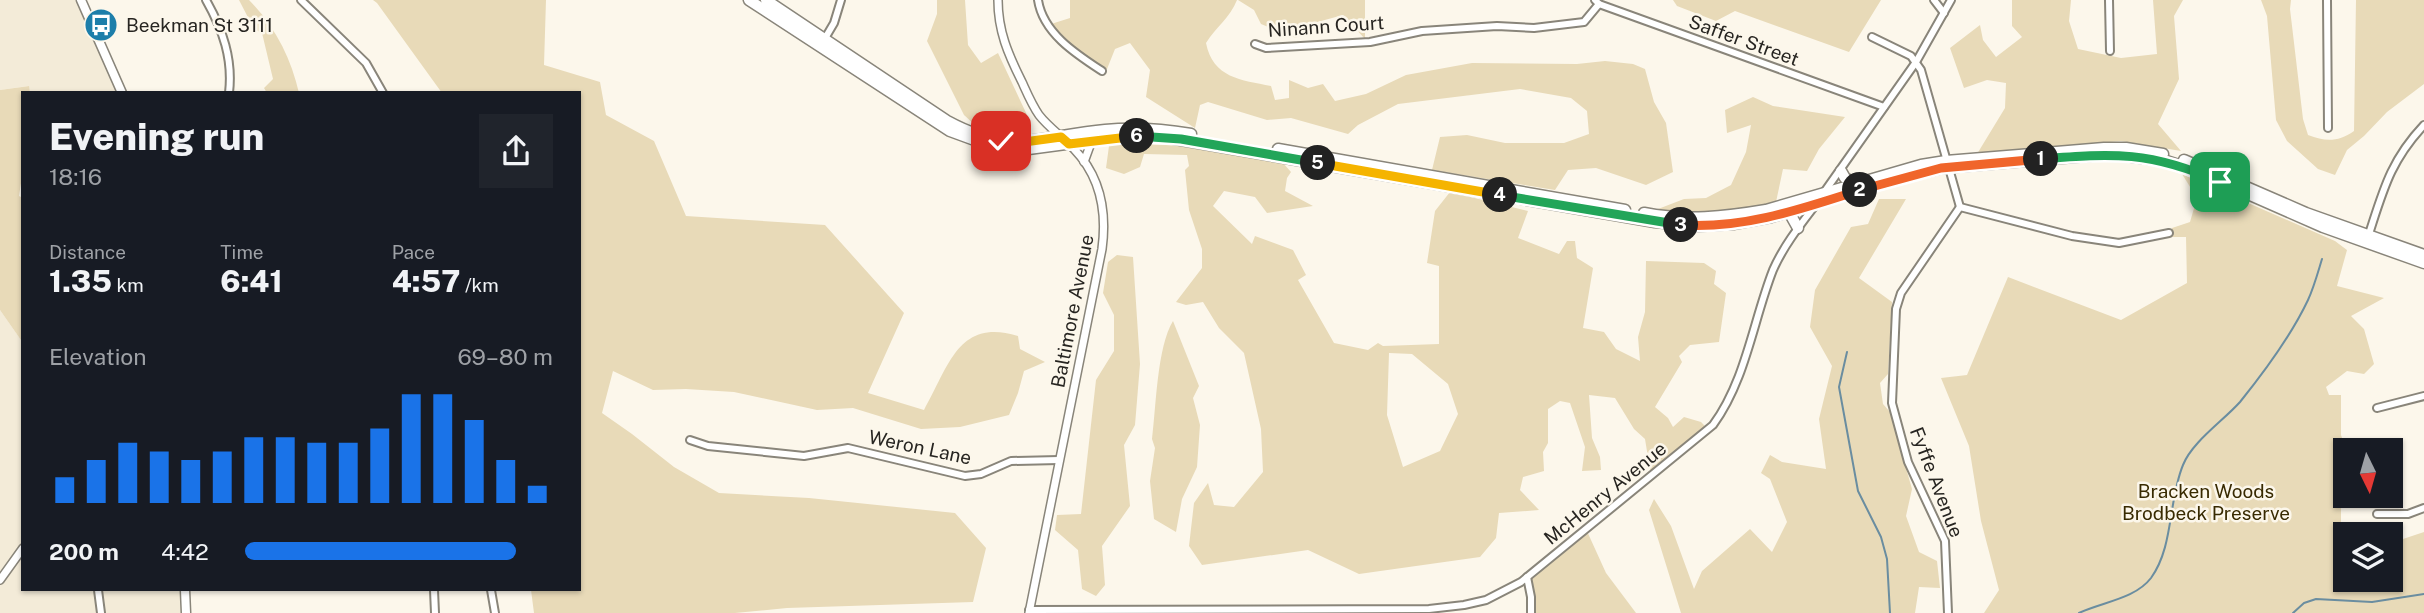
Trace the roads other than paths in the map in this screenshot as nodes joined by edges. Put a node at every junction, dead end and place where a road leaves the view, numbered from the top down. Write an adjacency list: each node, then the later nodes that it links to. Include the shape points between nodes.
1 (81, 0): 21 (main road)
2 (206, 0): 22 (street, via 227,46)
3 (301, 0): 23 (street, via 366,62)
4 (749, 0): 16 (main road)
5 (766, 0): 16 (main road)
6 (841, 0): 16 (street)
7 (998, 0): 27 (street, Baltimore Avenue, via 1004,44 1033,106)
8 (1038, 0): 20 (street, via 1048,26 1072,51)
9 (1934, 0): 14 (street)
10 (1951, 0): 14 (street, McHenry Avenue)
11 (2109, 0): 18 (street)
12 (2327, 0): 26 (street)
13 (1597, 2): 17 (street, Ninann Court, via 1584,22 1559,27 1422,30 1370,42 1266,48); 24 (street, Saffer Street)
14 (1944, 13): 19 (street, McHenry Avenue)
15 (1872, 37): 19 (street)
16 (823, 42): 27 (main road, via 961,129 1017,143)
17 (1255, 44)
18 (2110, 51)
19 (1916, 62): 24 (street, McHenry Avenue); 30 (street)
20 (1102, 71)
21 (121, 91)
22 (229, 91)
23 (382, 91)
24 (1884, 107): 31 (street, McHenry Avenue)
25 (2424, 125): 39 (street, via 2394,162)
26 (2328, 128)
27 (1065, 141): 28 (main road); 29 (street, Baltimore Avenue); 33 (main road, via 1104,130 1182,132 1671,217 1766,210)
28 (1092, 141): 29 (street); 36 (main road, via 1138,136 1181,139 1678,225 1733,224)
29 (1084, 162): 45 (street, Baltimore Avenue, via 1100,195 1104,227)
30 (1947, 164): 32 (main road); 34 (main road); 35 (street); 39 (main road, via 2110,154 2147,157 2191,169 2323,227)
31 (1841, 171): 32 (main road); 33 (street, McHenry Avenue)
32 (1854, 183): 33 (main road)
33 (1824, 192): 34 (street, McHenry Avenue)
34 (1816, 204): 36 (main road); 37 (street, McHenry Avenue)
35 (1960, 207): 38 (street, via 2072,236 2119,243); 63 (street, Fyffe Avenue, via 1900,293 1892,393 1908,462 1945,541)
36 (1789, 212): 37 (main road)
37 (1798, 228): 49 (street, McHenry Avenue, via 1774,269 1732,393 1713,425)
38 (2169, 233)
39 (2367, 239): 40 (main road); 41 (main road)
40 (2424, 255)
41 (2424, 263)
42 (2424, 396): 43 (street)
43 (2377, 408)
44 (690, 440): 45 (street, Weron Lane, via 804,456 848,448 965,476 1011,461)
45 (1059, 460): 56 (street, Baltimore Avenue)
46 (2424, 508): 47 (street, via 2408,514)
47 (2377, 514)
48 (21, 551): 50 (street)
49 (1527, 577): 55 (street, McHenry Avenue, via 1486,600 1446,608); 62 (street)
50 (0, 580)
51 (98, 591): 58 (street)
52 (185, 591): 59 (main road)
53 (434, 591): 60 (street)
54 (491, 591): 61 (street)
55 (1297, 611): 57 (street, McHenry Avenue)
56 (1029, 612): 57 (street, McHenry Avenue)
57 (1142, 612)
58 (101, 613)
59 (186, 613)
60 (435, 613)
61 (495, 613)
62 (1531, 613)
63 (1948, 613)

